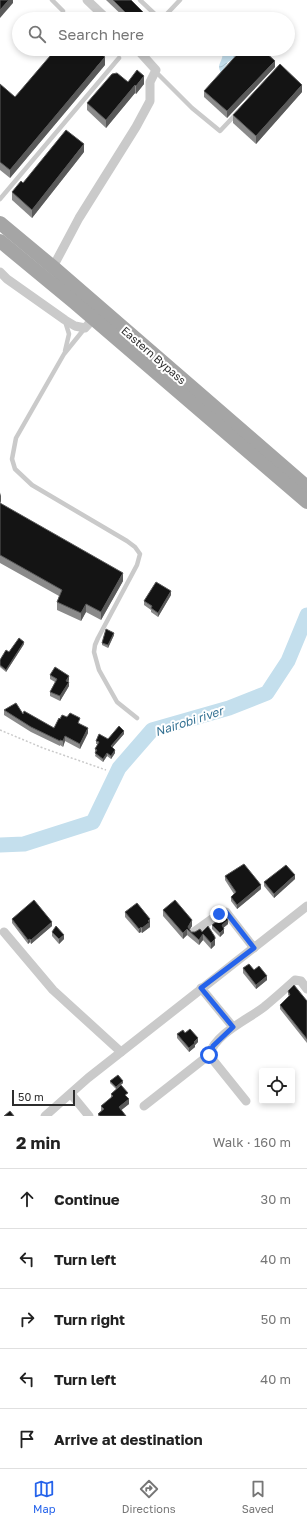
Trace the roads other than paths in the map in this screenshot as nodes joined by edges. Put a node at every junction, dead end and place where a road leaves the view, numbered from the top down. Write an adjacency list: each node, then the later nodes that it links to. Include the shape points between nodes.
1 (52, 0): 5 (lane)
2 (88, 0): 6 (street)
3 (140, 0): 7 (lane)
4 (180, 0): 8 (lane)
5 (63, 12)
6 (100, 12)
7 (153, 12)
8 (168, 12)
9 (144, 56): 11 (street)
10 (119, 58): 13 (lane)
11 (156, 70): 12 (lane, via 192,108 220,131); 16 (street, via 150,82 150,101 79,218)
12 (240, 109)
13 (0, 200)
14 (0, 223): 16 (main road, Eastern Bypass)
15 (0, 241): 19 (main road, Eastern Bypass)
16 (53, 267): 21 (main road, Eastern Bypass)
17 (0, 272): 18 (street)
18 (65, 320): 19 (street, via 75,326); 20 (lane, via 68,344)
19 (89, 323): 20 (lane); 22 (main road, Eastern Bypass)
20 (64, 354): 23 (lane, via 16,438 12,459 15,469 32,485 128,541 140,554 137,565 98,638 94,652 99,670 117,702)
21 (307, 487)
22 (307, 502)
23 (137, 718)
24 (307, 906): 27 (street)
25 (4, 932): 31 (street, via 53,990)
26 (194, 932): 27 (street, via 219,914 226,912)
27 (254, 948): 28 (street)
28 (201, 988): 30 (street); 31 (street)
29 (307, 989): 30 (street, via 301,981 295,980 263,1008)
30 (233, 1027): 32 (street, via 213,1046)
31 (121, 1052): 33 (street)
32 (209, 1055): 34 (street); 35 (street)
33 (71, 1094): 36 (street); 37 (street)
34 (246, 1101)
35 (144, 1106)
36 (45, 1116)
37 (88, 1116)

